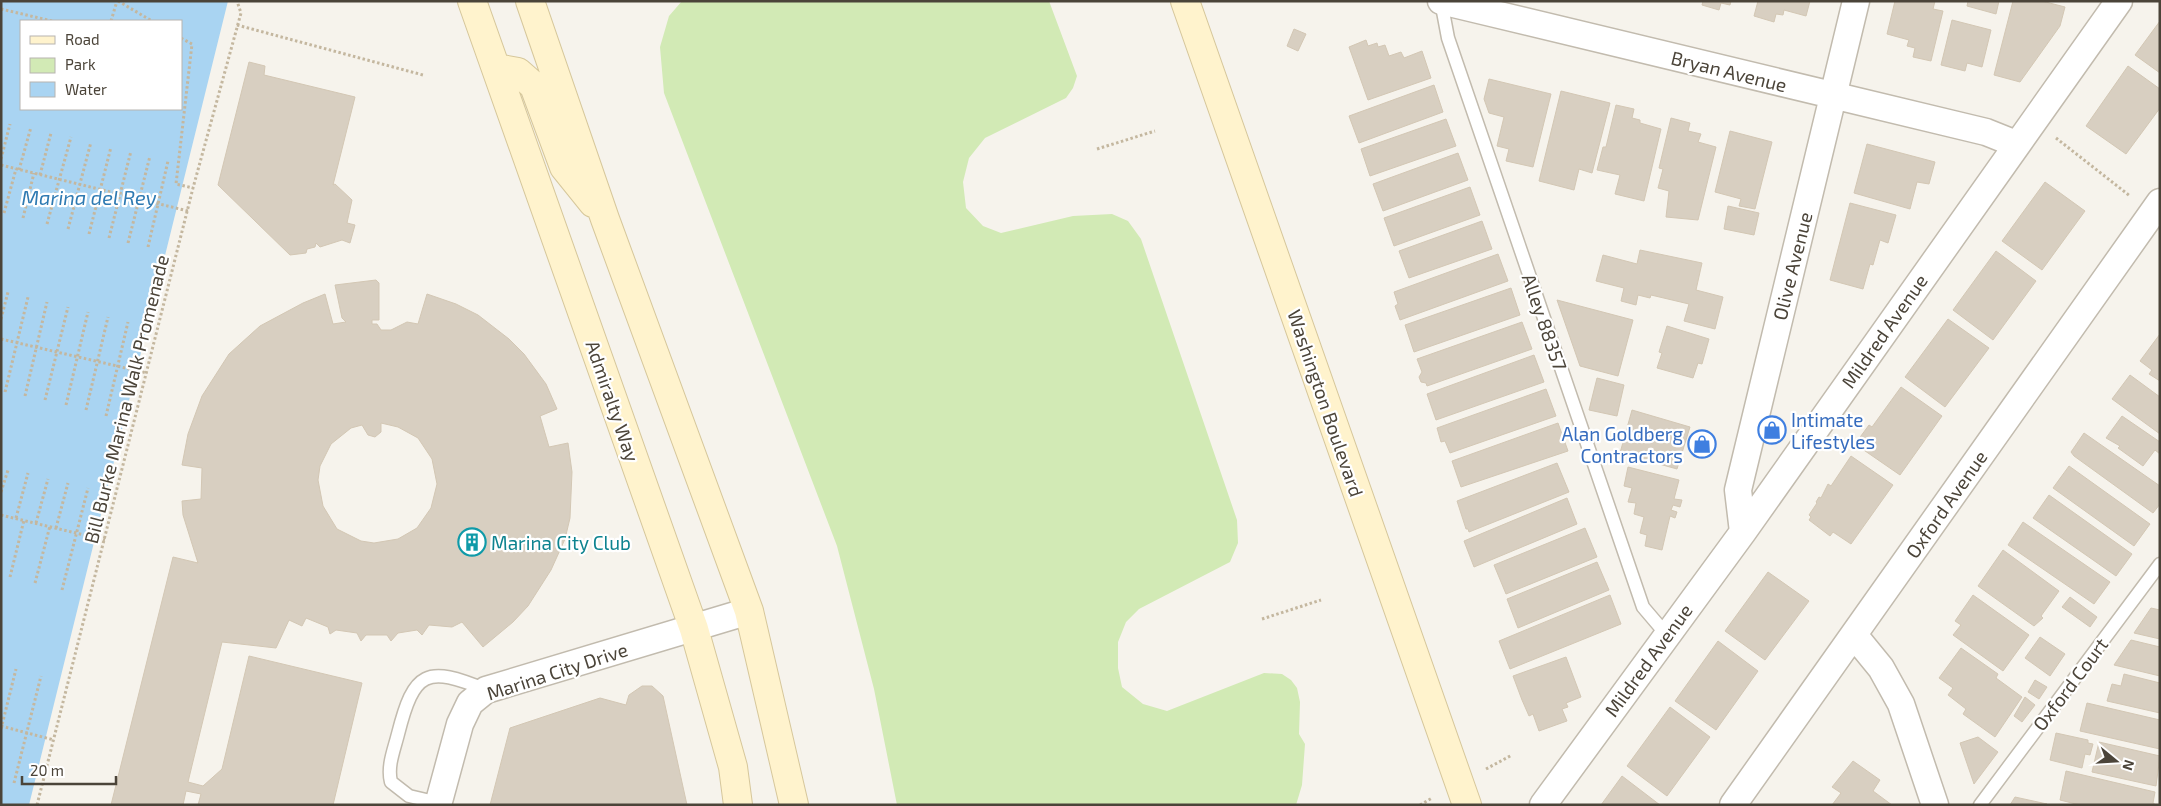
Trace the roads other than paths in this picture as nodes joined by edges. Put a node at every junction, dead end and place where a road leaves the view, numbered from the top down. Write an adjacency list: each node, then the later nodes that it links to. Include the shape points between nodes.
1 (472, 1): 7 (street, Admiralty Way)
2 (530, 1): 11 (street)
3 (1184, 1): 22 (street, Washington Boulevard)
4 (1441, 1): 8 (street, Bryan Avenue); 16 (lane, Alley 88357, via 1448,38 1643,607)
5 (1856, 1): 8 (street, Olive Avenue)
6 (2119, 1): 9 (street, Mildred Avenue)
7 (496, 68): 11 (street, via 518,72 534,86 564,166); 15 (street, Admiralty Way)
8 (1833, 97): 9 (street, Bryan Avenue, via 1986,132); 12 (street, Olive Avenue, via 1738,490)
9 (2016, 144): 12 (street, Mildred Avenue)
10 (2156, 208): 17 (street, Oxford Avenue)
11 (606, 218): 14 (street)
12 (1743, 532): 16 (street, Mildred Avenue)
13 (2160, 564): 26 (lane, Oxford Court)
14 (749, 611): 15 (street, Marina City Drive); 21 (street)
15 (694, 629): 18 (street, Marina City Drive); 20 (street, Admiralty Way, via 733,767)
16 (1666, 634): 23 (street, Mildred Avenue)
17 (1854, 635): 24 (street, Oxford Avenue); 25 (street, via 1881,668 1901,704)
18 (486, 690): 19 (street, Marina City Drive, via 470,703 460,724); 19 (lane, via 440,675 424,680 412,690 388,771 390,782 409,796)
19 (438, 804)
20 (738, 805)
21 (794, 805)
22 (1467, 805)
23 (1543, 805)
24 (1733, 805)
25 (1935, 805)
26 (1980, 805)

